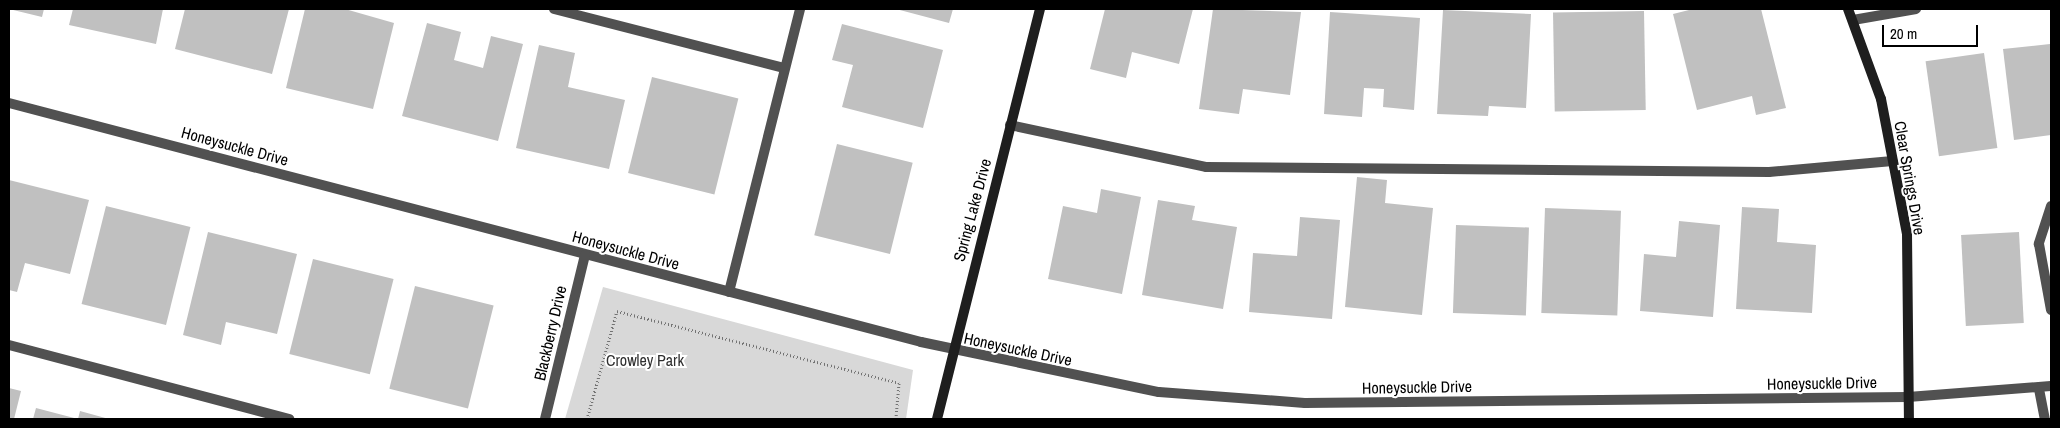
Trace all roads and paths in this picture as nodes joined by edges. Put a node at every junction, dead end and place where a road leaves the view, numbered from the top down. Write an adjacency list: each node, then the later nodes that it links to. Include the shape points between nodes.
1 (554, 9): 7 (street)
2 (800, 9): 7 (street)
3 (1040, 9): 9 (street, Spring Lake Drive)
4 (1848, 9): 6 (street, Clear Springs Drive)
5 (1916, 9): 6 (street)
6 (1853, 20): 10 (street, Clear Springs Drive, via 1881,99)
7 (784, 68): 13 (street)
8 (9, 103): 12 (street, Honeysuckle Drive)
9 (1010, 124): 10 (street, via 1206,167 1769,172); 16 (street, Spring Lake Drive)
10 (1893, 161): 19 (street, Clear Springs Drive, via 1907,234)
11 (2051, 206): 14 (street, via 2039,244)
12 (584, 254): 13 (street, Honeysuckle Drive); 21 (street, Blackberry Drive)
13 (729, 292): 16 (street, Honeysuckle Drive)
14 (2051, 310)
15 (9, 345): 20 (street)
16 (951, 350): 19 (street, Honeysuckle Drive, via 1159,392 1237,401); 24 (street, Spring Lake Drive)
17 (2051, 386): 18 (street, Honeysuckle Drive)
18 (2039, 389): 19 (street, Honeysuckle Drive); 26 (street)
19 (1908, 397): 25 (street, Clear Springs Drive)
20 (289, 419)
21 (545, 419)
22 (587, 419): 23 (path, via 617,311 899,383)
23 (896, 419)
24 (937, 419)
25 (1908, 419)
26 (2045, 419)

